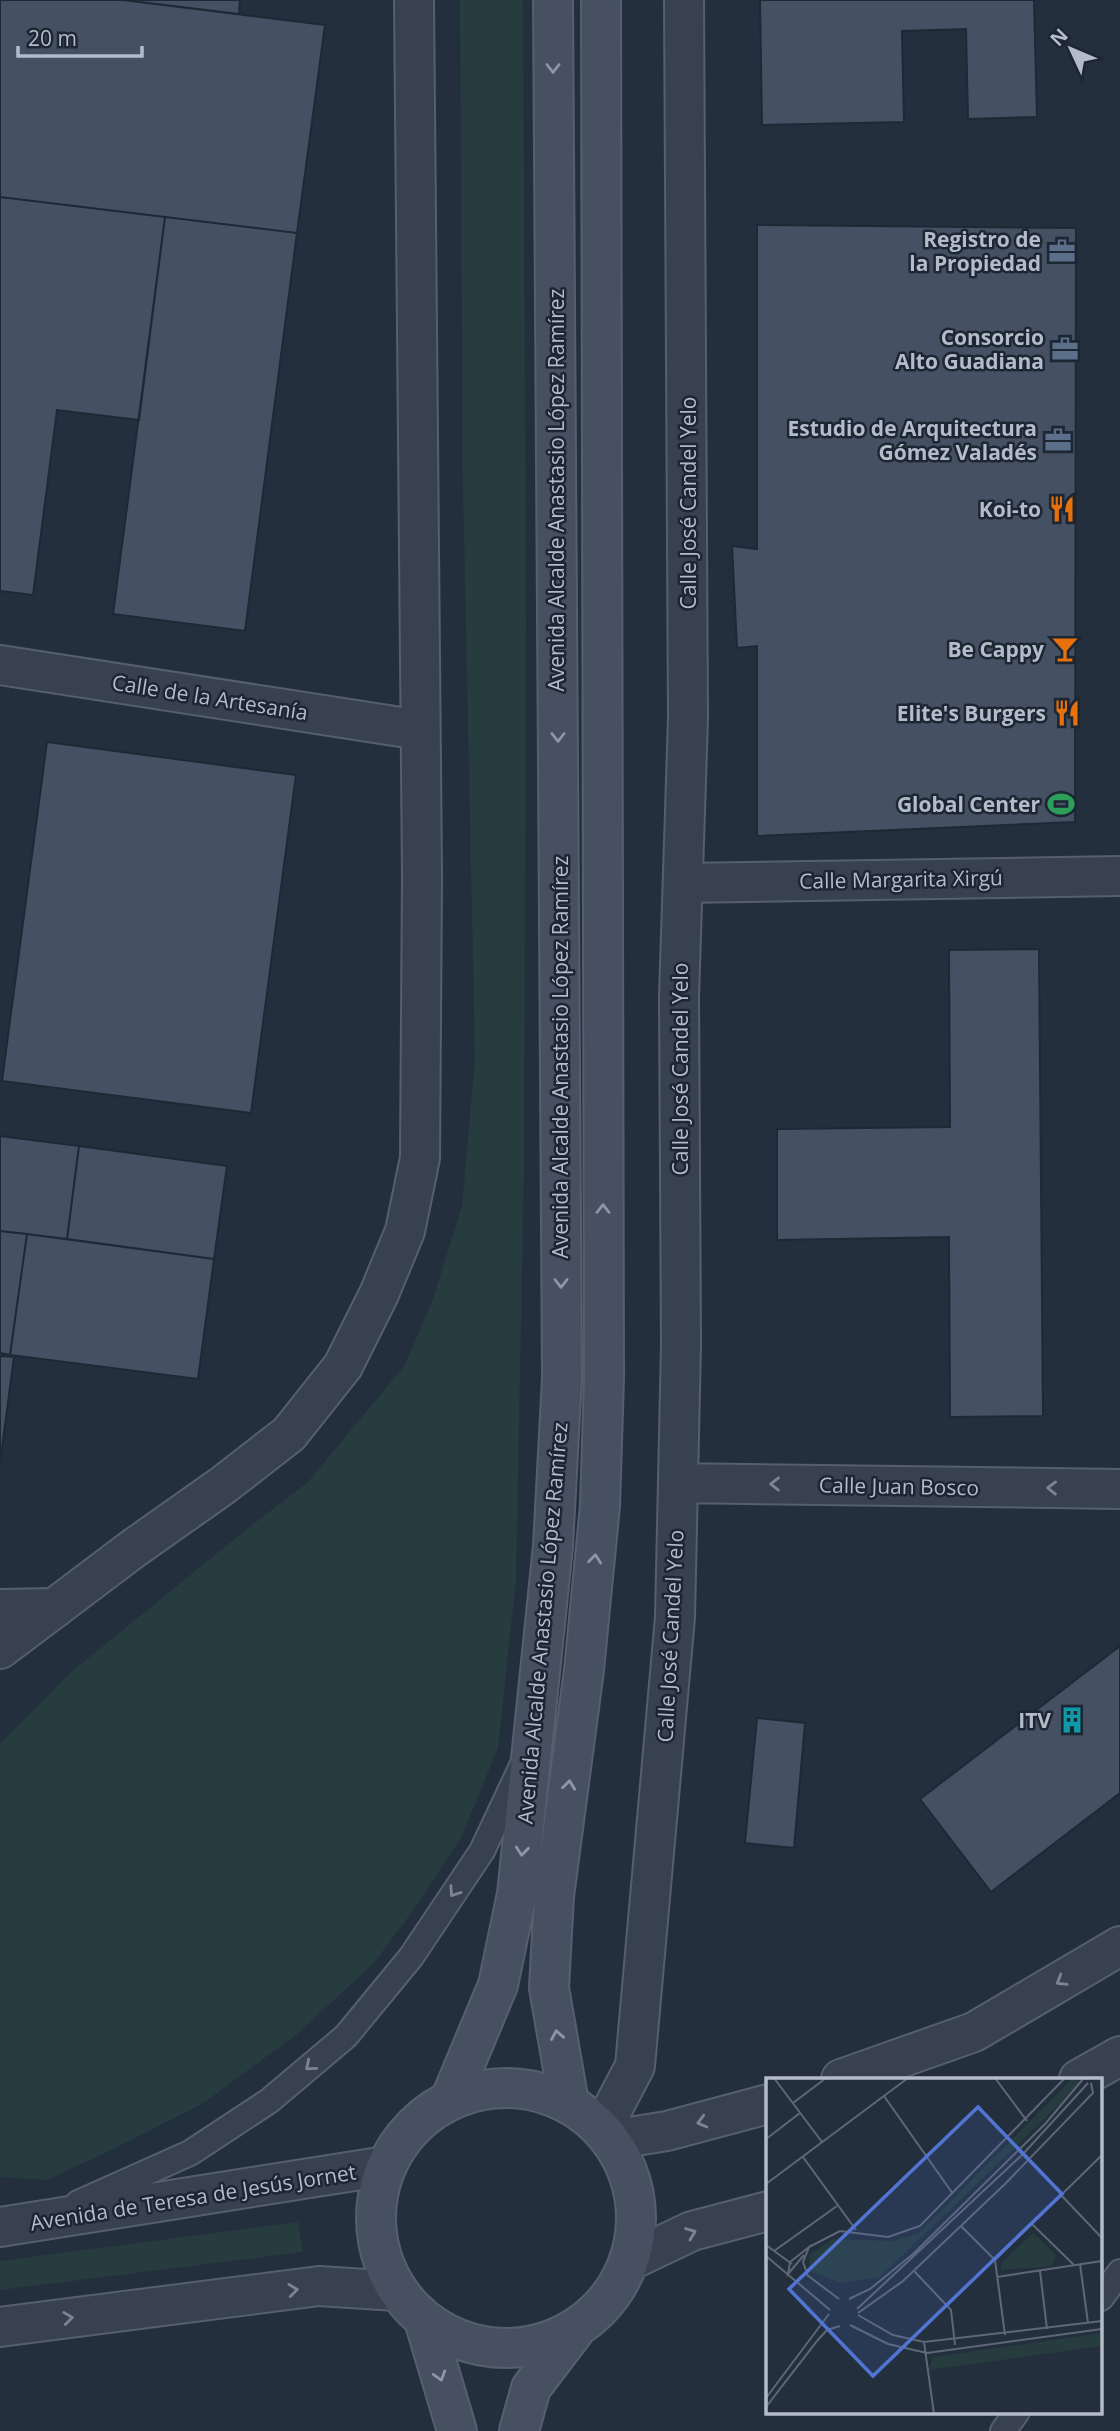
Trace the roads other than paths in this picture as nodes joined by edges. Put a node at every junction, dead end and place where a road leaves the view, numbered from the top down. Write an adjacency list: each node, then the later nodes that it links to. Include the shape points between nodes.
1 (414, 0): 6 (street)
2 (553, 0): 14 (street, Avenida Alcalde Anastasio López Ramírez, one-way to 14, via 562,1378 553,1546)
3 (601, 0): 20 (street, Avenida Alcalde Anastasio López Ramírez, one-way to 3, via 549,1988 554,1896 600,1506 604,1378)
4 (684, 0): 8 (street, Calle José Candel Yelo, via 688,718)
5 (0, 664): 6 (street, Calle de la Artesanía)
6 (420, 730): 11 (street, via 420,1158 405,1231 379,1294 343,1366 289,1434)
7 (1120, 876): 8 (street, Calle Margarita Xirgú)
8 (683, 883): 9 (street, Calle José Candel Yelo)
9 (678, 1483): 10 (street, Calle Juan Bosco, one-way to 9); 22 (street, Calle José Candel Yelo, via 675,1617 635,2066)
10 (1120, 1489)
11 (55, 1608): 12 (street); 13 (street)
12 (0, 1609)
13 (0, 1649)
14 (536, 1721): 19 (street, Avenida Alcalde Anastasio López Ramírez, one-way to 19, via 517,1894 498,1985); 25 (lane, one-way to 25, via 518,1777 482,1851 411,1957 346,2036 269,2101 190,2153)
15 (1120, 1946): 17 (street, one-way to 17, via 974,2032)
16 (1120, 2056): 18 (street)
17 (844, 2078)
18 (1081, 2078)
19 (450, 2100): 20 (street, via 489,2088 530,2089); 23 (street, via 412,2127)
20 (569, 2103): 22 (street)
21 (766, 2105): 22 (street, one-way to 22, via 667,2131)
22 (607, 2134): 26 (street, via 627,2168 635,2198 636,2230)
23 (386, 2166): 25 (street, Avenida de Teresa de Jesús Jornet); 28 (street, via 376,2208 379,2252)
24 (766, 2212): 26 (street, one-way to 24, via 692,2231)
25 (11, 2220)
26 (629, 2261): 32 (street, via 608,2299)
27 (1120, 2272): 29 (lane)
28 (397, 2291): 30 (street); 31 (street, one-way to 28, via 319,2286)
29 (1102, 2297)
30 (424, 2320): 32 (street, via 458,2340 498,2349 539,2345); 34 (street, one-way to 34)
31 (0, 2327)
32 (577, 2328): 35 (street, via 531,2388)
33 (1016, 2414): 36 (lane)
34 (457, 2431)
35 (519, 2431)
36 (1003, 2431)

